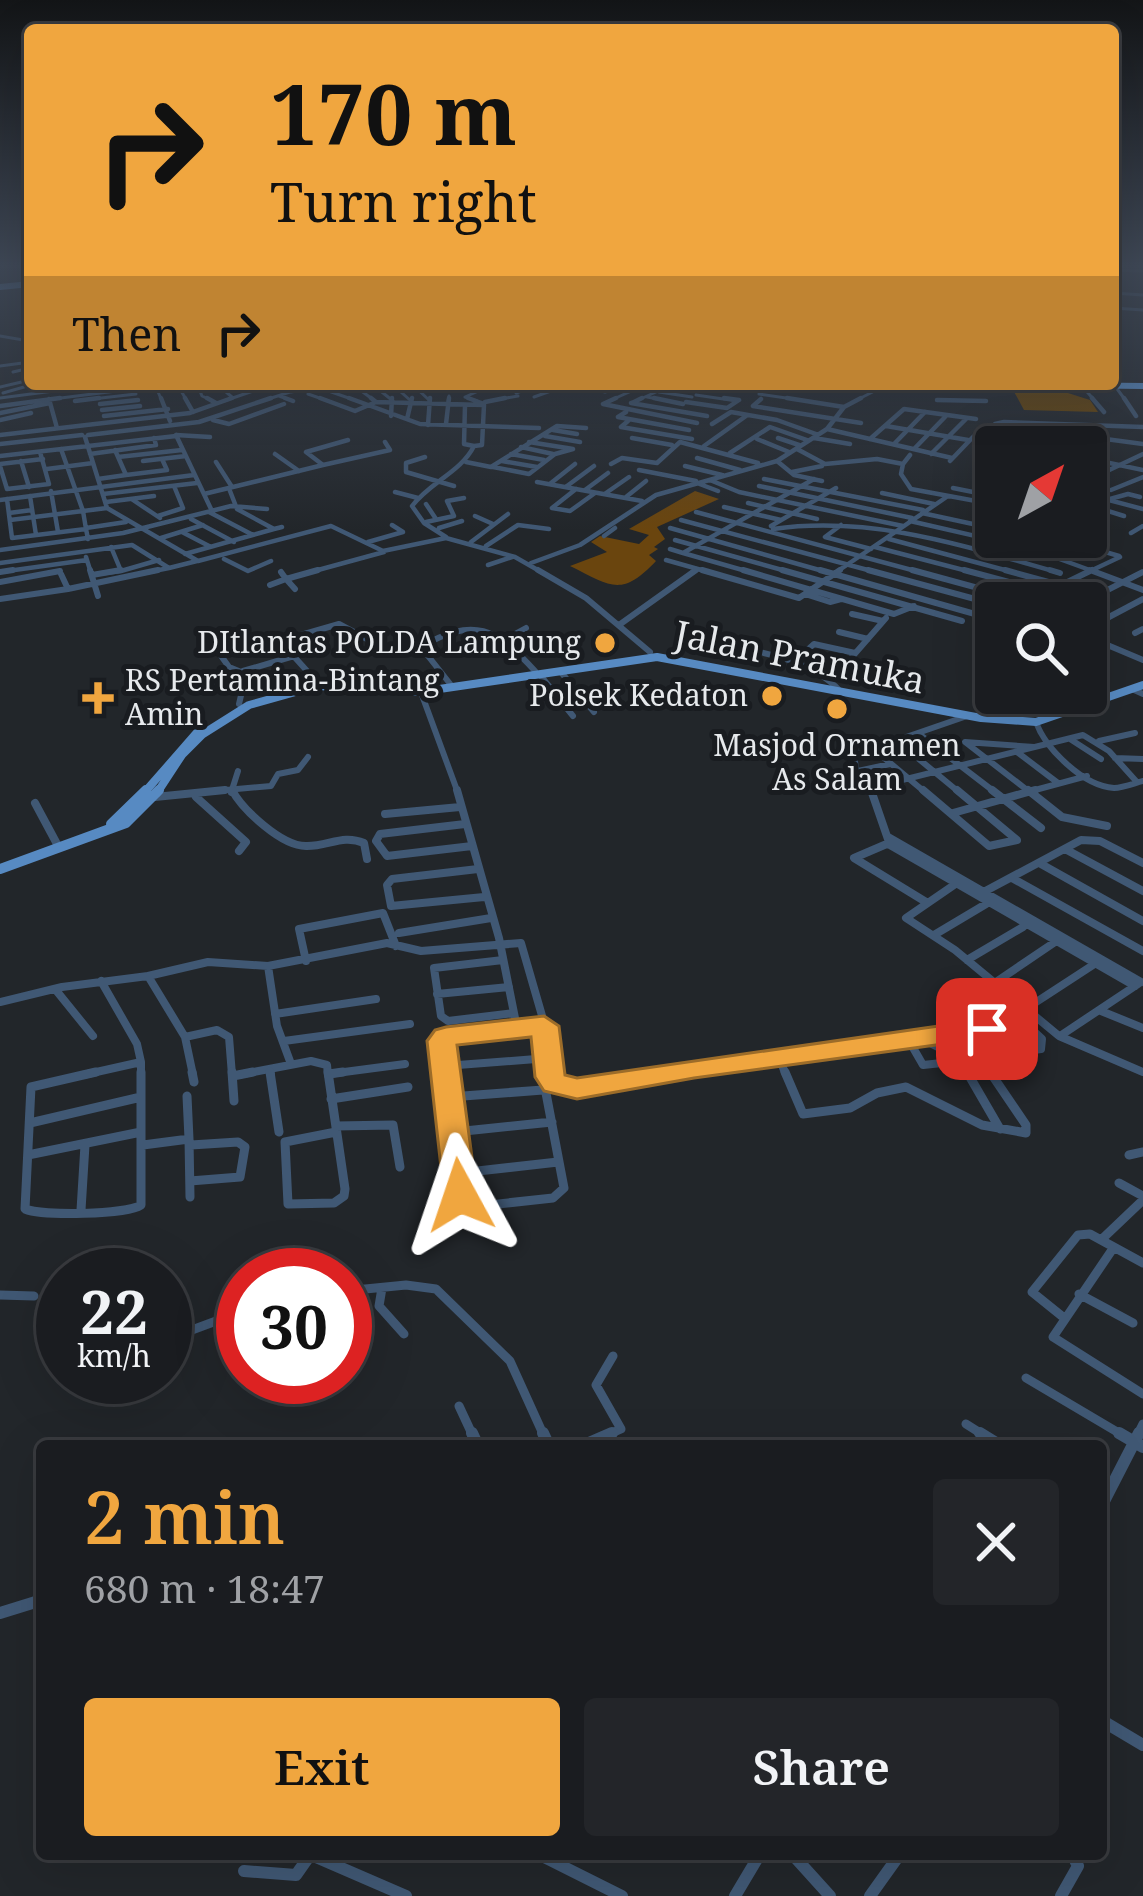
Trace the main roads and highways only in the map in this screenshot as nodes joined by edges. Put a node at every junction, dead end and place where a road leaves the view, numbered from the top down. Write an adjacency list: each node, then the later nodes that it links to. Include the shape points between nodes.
1 (748, 670): 2 (main road, Jalan Pramuka, via 648,656); 2 (main road, Jalan Pramuka, via 650,652); 5 (main road, Jalan Pramuka)
2 (538, 673): 3 (main road, Jalan Pramuka)
3 (518, 676): 6 (main road, Jalan Pramuka); 6 (main road, Jalan Pramuka)
4 (1143, 682): 5 (main road, Jalan Pramuka, via 1012,718); 5 (main road, Jalan Pramuka, via 1036,722)
5 (837, 686)
6 (419, 690): 7 (main road, Jalan Pramuka, via 323,685 249,705 195,741 155,797 116,828); 7 (main road, Jalan Pramuka, via 317,682 239,704 188,738 120,818)
7 (0, 866)

